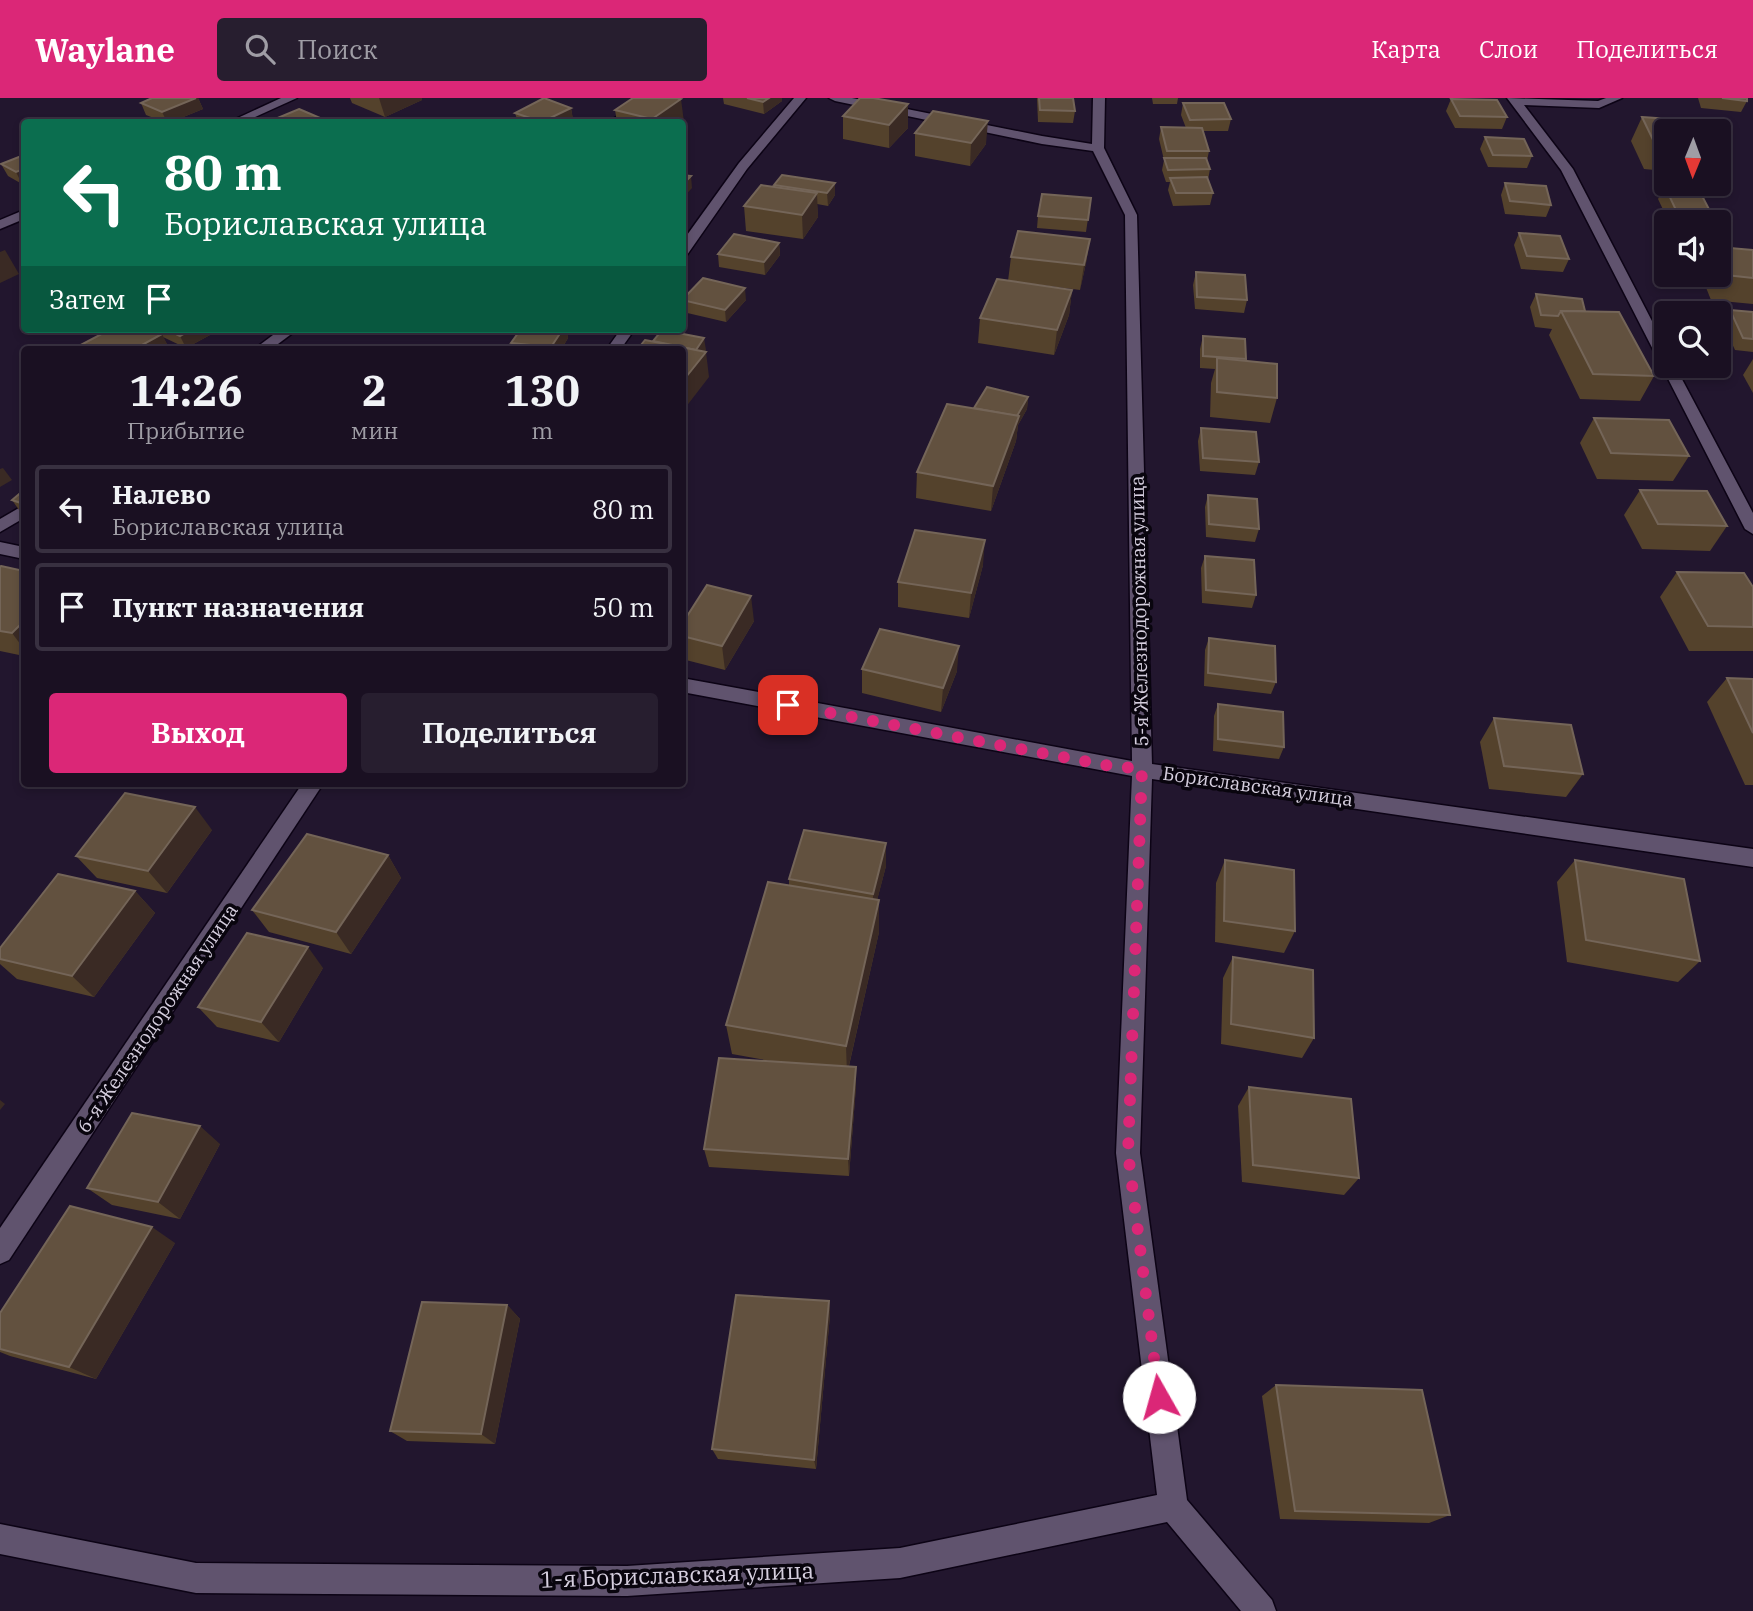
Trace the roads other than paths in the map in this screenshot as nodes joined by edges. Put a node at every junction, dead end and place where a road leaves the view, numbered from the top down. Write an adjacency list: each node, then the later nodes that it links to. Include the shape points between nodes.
1 (291, 98): 8 (street)
2 (656, 98): 9 (street)
3 (800, 98): 13 (street, via 743,166)
4 (835, 98): 10 (street, via 1042,141)
5 (1099, 98): 10 (street, 5-я Железнодорожная улица)
6 (1616, 98): 7 (street, via 1599,105)
7 (1514, 100): 15 (street, via 1567,169)
8 (242, 119)
9 (619, 119)
10 (1098, 148): 24 (street, 5-я Железнодорожная улица, via 1131,215)
11 (21, 215): 12 (street)
12 (0, 225)
13 (686, 246)
14 (284, 333): 16 (street)
15 (1654, 339)
16 (266, 346)
17 (1674, 378): 20 (street)
18 (21, 512): 19 (street)
19 (0, 527)
20 (1753, 529)
21 (0, 548): 22 (street)
22 (21, 553)
23 (686, 686): 24 (street, Бориславская улица)
24 (1142, 769): 26 (street, Бориславская улица); 28 (street, 5-я Железнодорожная улица, via 1128,1153)
25 (311, 787): 27 (street, 6-я Железнодорожная улица)
26 (1753, 858)
27 (0, 1251)
28 (1173, 1506): 29 (street, 1-я Бориславская улица, via 900,1563 627,1581 196,1578); 30 (street)
29 (0, 1539)
30 (1261, 1611)

